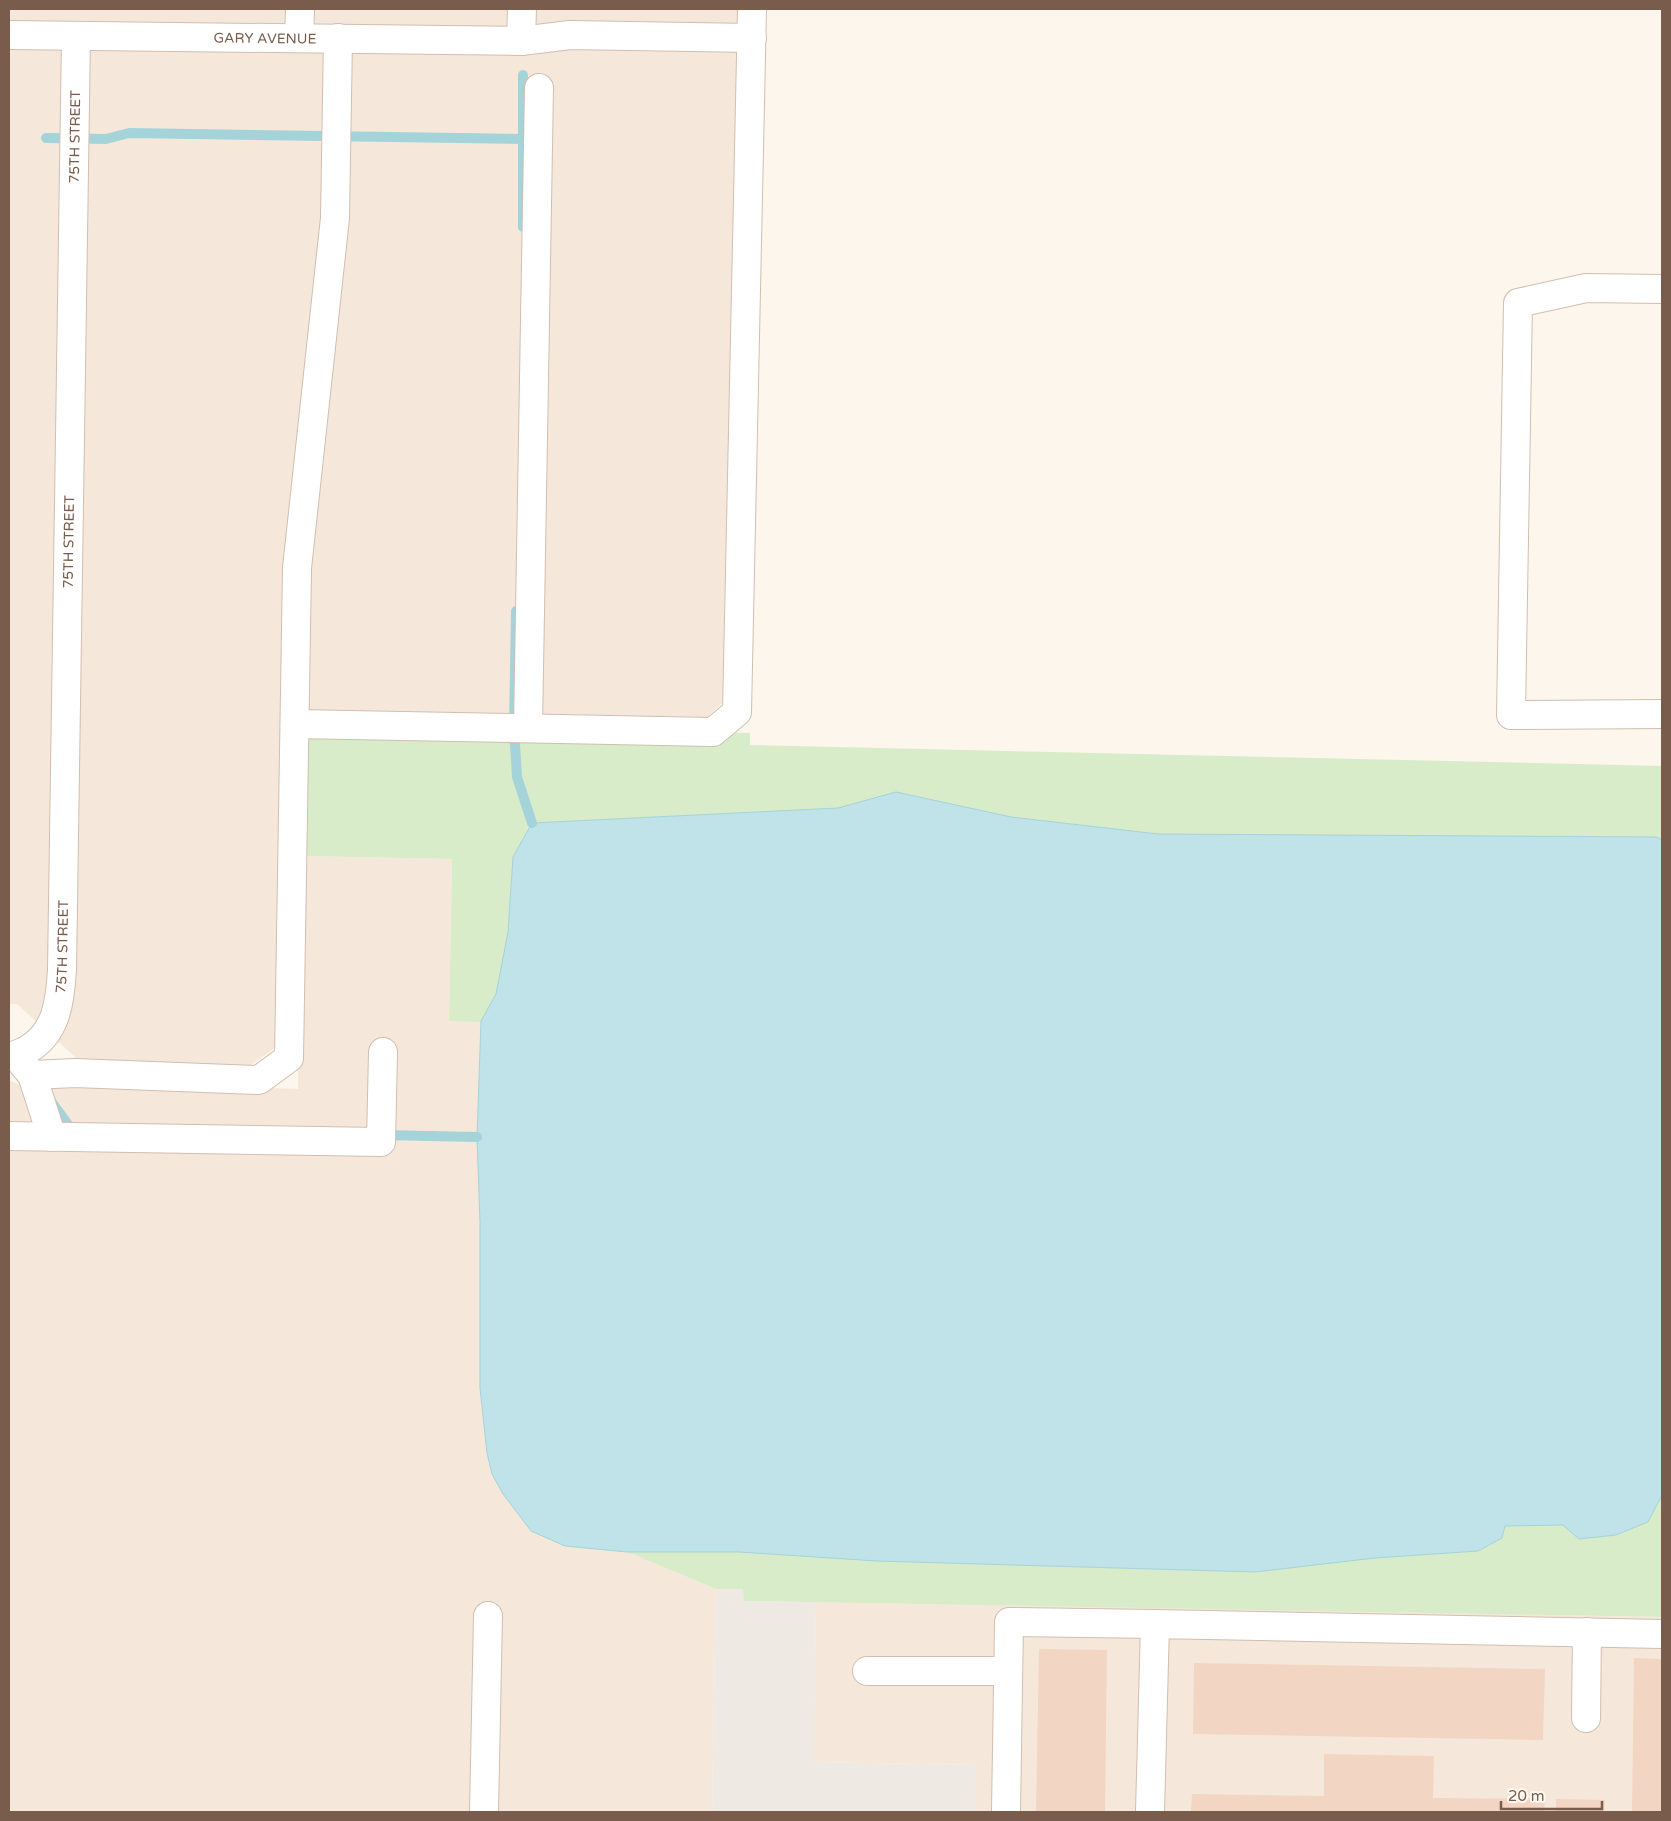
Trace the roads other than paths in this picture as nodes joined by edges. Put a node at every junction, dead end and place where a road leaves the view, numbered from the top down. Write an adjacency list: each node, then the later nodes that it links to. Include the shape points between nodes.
1 (300, 9): 6 (street)
2 (522, 9): 9 (street)
3 (752, 9): 8 (street)
4 (9, 35): 5 (street, GARY AVENUE)
5 (76, 36): 6 (street, GARY AVENUE); 16 (street, 75TH STREET, via 62,970 60,1005 52,1025)
6 (299, 38): 7 (street, GARY AVENUE)
7 (338, 38): 9 (street, GARY AVENUE); 13 (street, via 335,218 297,568)
8 (752, 38): 9 (street, GARY AVENUE, via 570,35); 14 (street, via 737,712 713,732)
9 (521, 41)
10 (539, 88): 14 (street)
11 (1662, 288): 12 (street, via 1586,288 1518,303 1511,715)
12 (1662, 714)
13 (295, 724): 14 (street); 16 (street, via 289,1058 259,1080 75,1073)
14 (528, 728)
15 (383, 1052): 18 (street, via 381,1142)
16 (24, 1057): 18 (street)
17 (9, 1136): 18 (street)
18 (52, 1137)
19 (488, 1616): 26 (street)
20 (1155, 1624): 21 (street); 24 (street, via 1009,1622); 28 (street)
21 (1587, 1632): 22 (street); 25 (street)
22 (1662, 1634)
23 (867, 1671): 24 (street)
24 (1008, 1671): 27 (street)
25 (1586, 1718)
26 (484, 1812)
27 (1006, 1812)
28 (1150, 1812)

